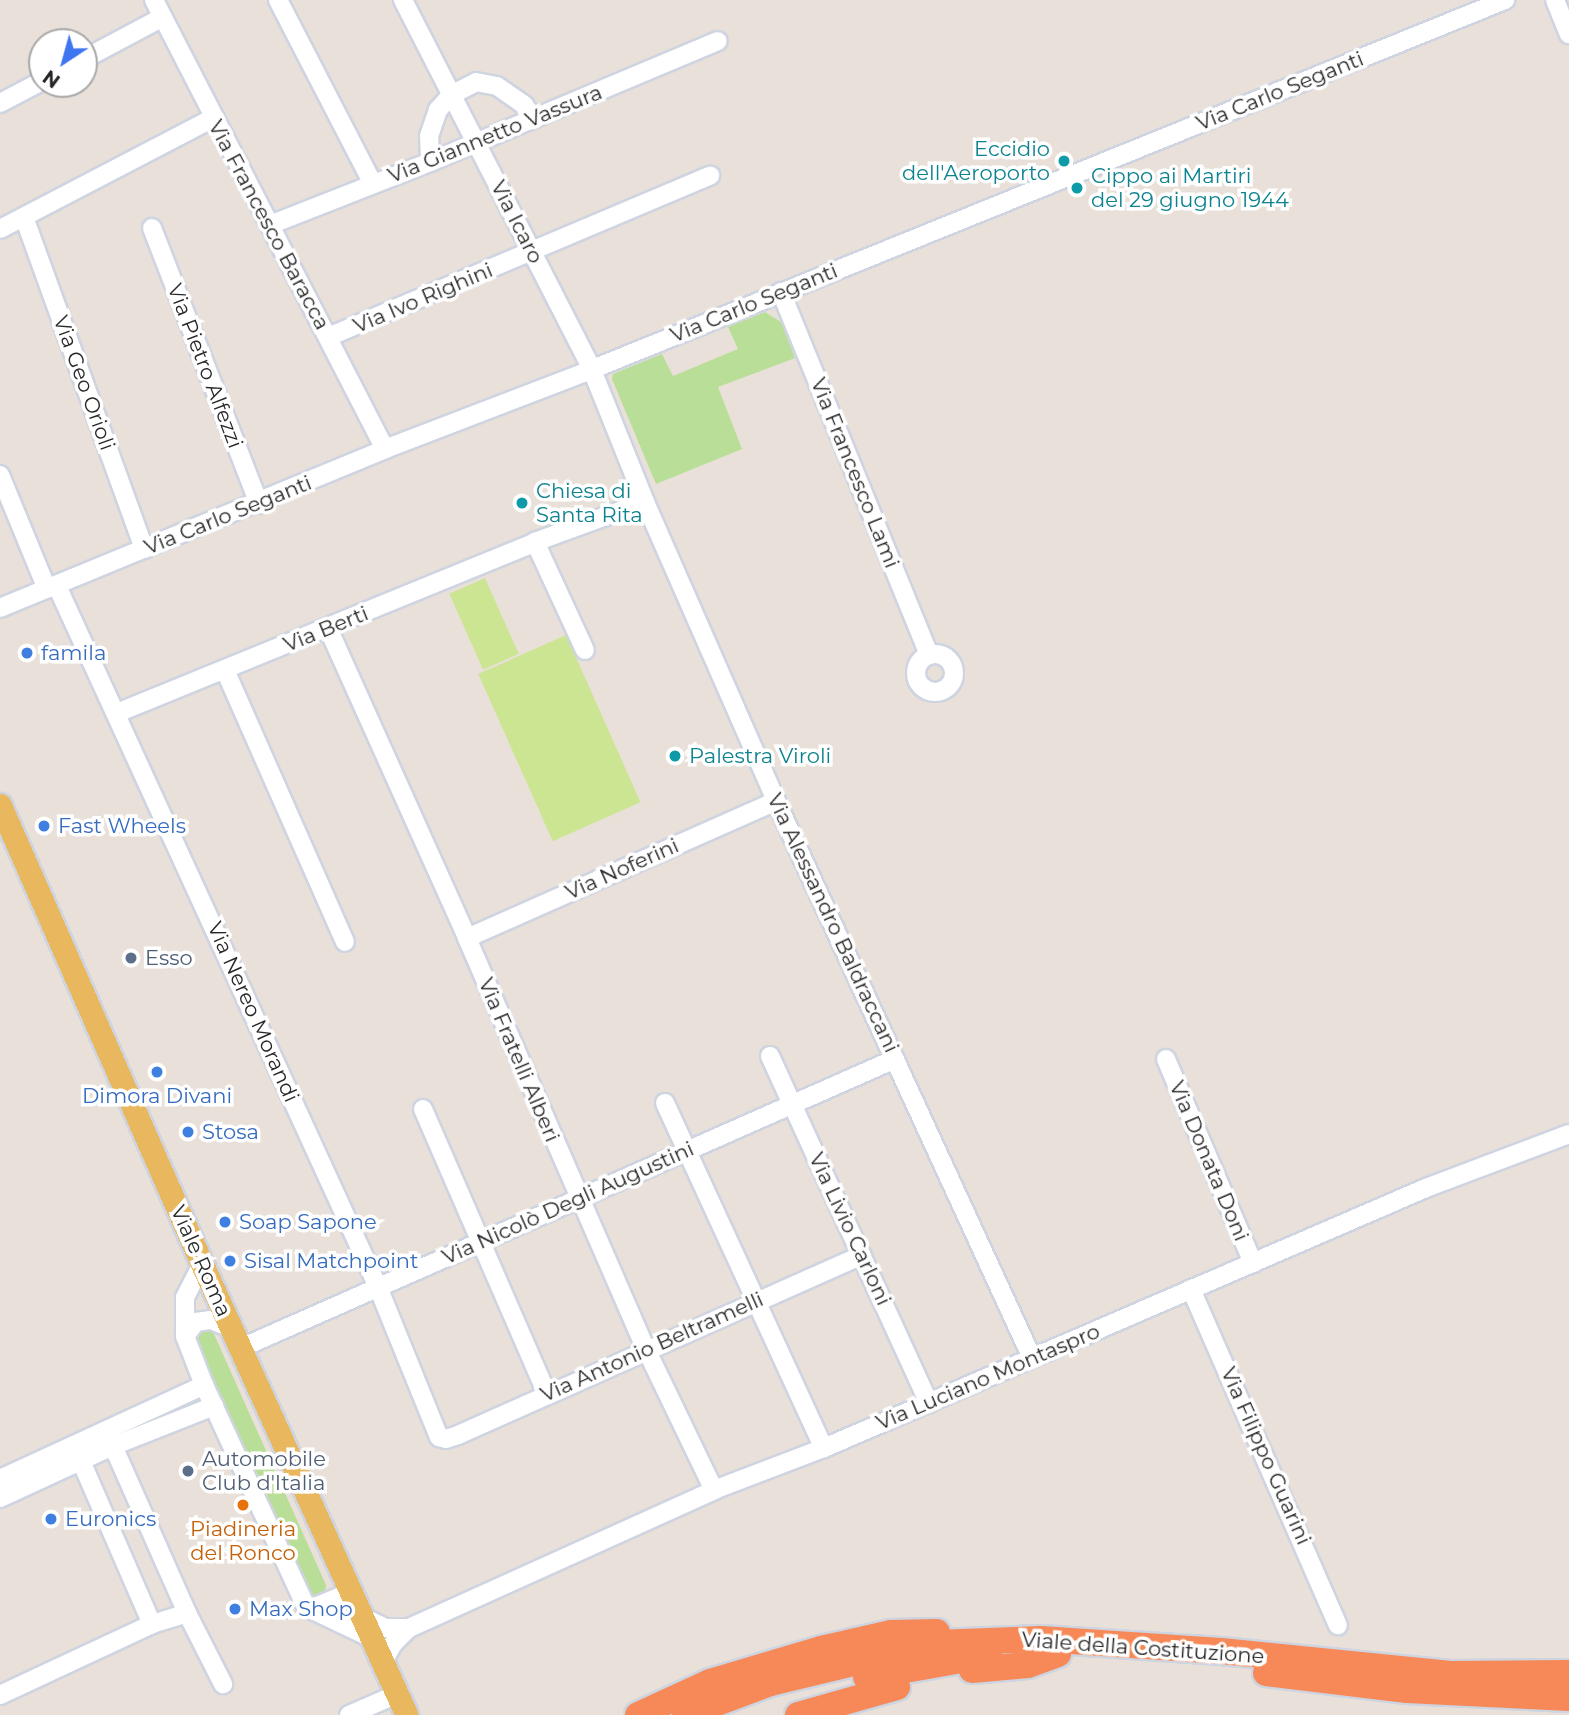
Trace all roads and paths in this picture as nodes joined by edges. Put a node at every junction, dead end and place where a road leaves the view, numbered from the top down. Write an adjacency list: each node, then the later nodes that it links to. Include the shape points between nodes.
1 (154, 0): 6 (street, Via Francesco Baracca)
2 (278, 0): 18 (street)
3 (403, 0): 11 (street, Via Icaro)
4 (1505, 0): 24 (street, Via Carlo Seganti)
5 (1555, 0): 7 (street)
6 (163, 17): 9 (street); 13 (street, Via Francesco Baracca)
7 (1569, 34)
8 (718, 41): 14 (street, Via Giannetto Vassura)
9 (98, 51)
10 (28, 88): 12 (street)
11 (451, 95): 14 (street, via 476,82 497,86); 15 (street, Via Icaro); 16 (street, via 438,110 429,136)
12 (0, 103)
13 (213, 118): 19 (street); 20 (street, Via Francesco Baracca)
14 (534, 118): 15 (street, Via Giannetto Vassura)
15 (476, 143): 16 (street, Via Giannetto Vassura); 23 (street, Via Icaro)
16 (430, 162): 18 (street, Via Giannetto Vassura)
17 (710, 176): 23 (street, Via Ivo Righini)
18 (373, 184): 20 (street, Via Giannetto Vassura)
19 (24, 218): 22 (street); 32 (street, Via Geo Orioli)
20 (272, 224): 25 (street, Via Francesco Baracca)
21 (152, 228): 30 (street, Via Pietro Alfezzi)
22 (0, 229)
23 (532, 252): 25 (street, Via Ivo Righini); 26 (street, Via Icaro)
24 (781, 292): 26 (street, Via Carlo Seganti); 37 (street, Via Francesco Lami)
25 (328, 337): 27 (street, Via Francesco Baracca)
26 (592, 370): 27 (street, Via Carlo Seganti); 29 (street, Via Alessandro Baldraccani)
27 (386, 449): 30 (street, Via Carlo Seganti)
28 (0, 475): 33 (street, Via Nereo Morandi)
29 (645, 502): 31 (street, Via Berti); 40 (street, Via Alessandro Baldraccani)
30 (259, 504): 32 (street, Via Carlo Seganti)
31 (535, 542): 35 (street, Via Berti); 36 (street)
32 (144, 549): 33 (street, Via Carlo Seganti)
33 (52, 588): 34 (street, Via Carlo Seganti); 39 (street, Via Nereo Morandi)
34 (1, 608)
35 (328, 628): 38 (street, Via Berti); 42 (street, Via Fratelli Alberi)
36 (585, 650)
37 (929, 655)
38 (225, 670): 39 (street, Via Berti); 43 (street)
39 (117, 713): 57 (street, Via Nereo Morandi)
40 (776, 800): 42 (street, Via Noferini); 45 (street, Via Alessandro Baldraccani)
41 (0, 805): 56 (main road, Viale Roma)
42 (467, 938): 52 (street, Via Fratelli Alberi)
43 (345, 942)
44 (770, 1056): 48 (street, Via Livio Carloni)
45 (895, 1059): 48 (street, Via Nicolò Degli Augustini); 63 (street, Via Alessandro Baldraccani)
46 (1166, 1059): 55 (street, Via Donata Doni)
47 (665, 1103): 51 (street)
48 (792, 1104): 51 (street, Via Nicolò Degli Augustini); 54 (street, Via Livio Carloni)
49 (423, 1109): 53 (street)
50 (1569, 1134): 55 (street, Via Luciano Montaspro, via 1426,1188)
51 (688, 1150): 52 (street, Via Nicolò Degli Augustini); 59 (street)
52 (579, 1199): 53 (street, Via Nicolò Degli Augustini); 62 (street, Via Fratelli Alberi)
53 (481, 1242): 57 (street, Via Nicolò Degli Augustini); 65 (street)
54 (862, 1255): 59 (street, Via Antonio Beltramelli); 66 (street, Via Livio Carloni)
55 (1252, 1263): 58 (street, Via Luciano Montaspro)
56 (202, 1264): 60 (street, via 185,1297); 61 (main road, Viale Roma)
57 (378, 1287): 61 (street, Via Nicolò Degli Augustini); 68 (street, Via Nereo Morandi)
58 (1191, 1289): 63 (street, Via Luciano Montaspro); 79 (street, Via Filippo Guarini)
59 (757, 1300): 62 (street, Via Antonio Beltramelli); 70 (street)
60 (185, 1336): 61 (street, via 196,1322 211,1320); 64 (street)
61 (236, 1338): 75 (main road, Viale Roma)
62 (647, 1351): 65 (street, Via Antonio Beltramelli); 73 (street, Via Fratelli Alberi)
63 (1032, 1358): 66 (street, Via Luciano Montaspro)
64 (204, 1385): 67 (street); 72 (street)
65 (548, 1394): 68 (street, Via Antonio Beltramelli)
66 (929, 1403): 70 (street, Via Luciano Montaspro)
67 (214, 1406): 69 (street); 76 (street)
68 (442, 1438)
69 (113, 1446): 71 (street); 77 (street)
70 (824, 1448): 73 (street, Via Luciano Montaspro)
71 (81, 1461): 74 (street); 78 (street)
72 (0, 1479)
73 (714, 1490): 81 (street, Via Luciano Montaspro)
74 (0, 1498)
75 (351, 1592): 76 (street); 80 (main road, Viale Roma)
76 (310, 1609): 80 (street)
77 (187, 1613): 78 (street); 85 (street)
78 (152, 1624): 87 (street)
79 (1338, 1625)
80 (367, 1627): 81 (street); 83 (main road, Viale Roma)
81 (409, 1628): 83 (street, Via Luciano Montaspro)
82 (1049, 1646): 84 (highway, Viale della Costituzione, via 1222,1651 1453,1674); 88 (highway, Viale della Costituzione, via 1407,1690); 91 (highway, via 1013,1626 891,1633 821,1648 710,1682); 92 (highway, Viale della Costituzione, via 936,1643 770,1683); 93 (highway, Viale della Costituzione, via 872,1676 758,1702); 94 (highway, via 1028,1665 954,1672)
83 (382, 1663): 86 (main road, Viale Roma)
84 (1569, 1673)
85 (223, 1684)
86 (397, 1694): 89 (street); 90 (main road, Viale Roma)
87 (0, 1695)
88 (1569, 1698)
89 (349, 1715)
90 (407, 1715)
91 (638, 1715)
92 (685, 1715)
93 (730, 1715)
94 (797, 1715)

